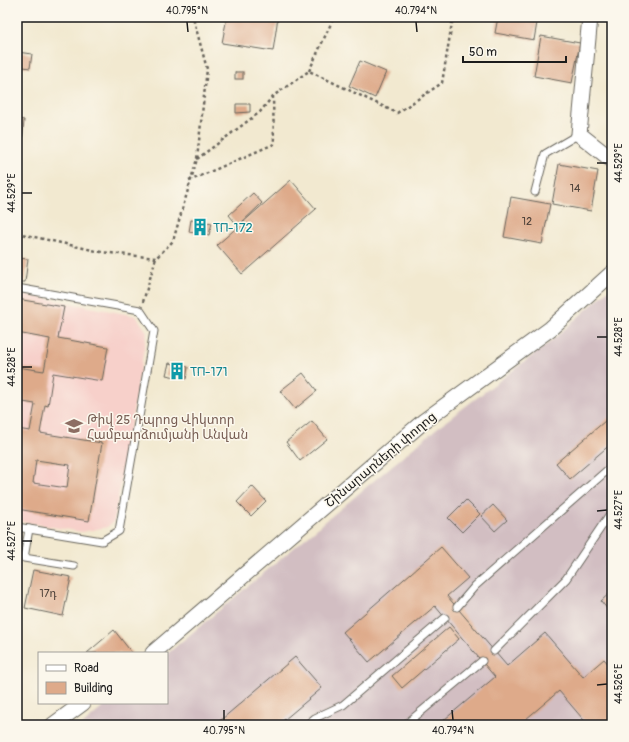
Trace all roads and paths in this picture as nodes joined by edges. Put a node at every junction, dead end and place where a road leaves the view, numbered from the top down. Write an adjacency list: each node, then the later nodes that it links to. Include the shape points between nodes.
1 (193, 17): 8 (path, via 207,69)
2 (334, 17): 5 (path)
3 (453, 17): 5 (path, via 442,83 397,113)
4 (590, 17): 7 (street)
5 (309, 71): 6 (path)
6 (273, 96): 8 (path, via 260,112); 10 (path, via 274,144)
7 (579, 134): 9 (street); 11 (lane, via 545,154)
8 (197, 159): 10 (path)
9 (612, 160)
10 (189, 182): 13 (path, via 173,241)
11 (535, 192)
12 (17, 233): 13 (path, via 101,252)
13 (156, 258): 16 (path)
14 (612, 274): 25 (street, Շինարարների փողոց, via 550,329 424,421)
15 (17, 288): 16 (lane)
16 (140, 310): 20 (lane, via 154,331 119,531 102,541)
17 (612, 466): 22 (lane, via 475,586)
18 (612, 511): 24 (lane, via 566,579)
19 (17, 527): 20 (lane)
20 (29, 529): 21 (lane, via 24,558)
21 (74, 566)
22 (457, 607)
23 (445, 618): 29 (lane, via 343,705 315,718)
24 (494, 651)
25 (154, 652)
26 (482, 661): 30 (lane)
27 (82, 704): 28 (street)
28 (53, 725)
29 (307, 725)
30 (405, 725)

